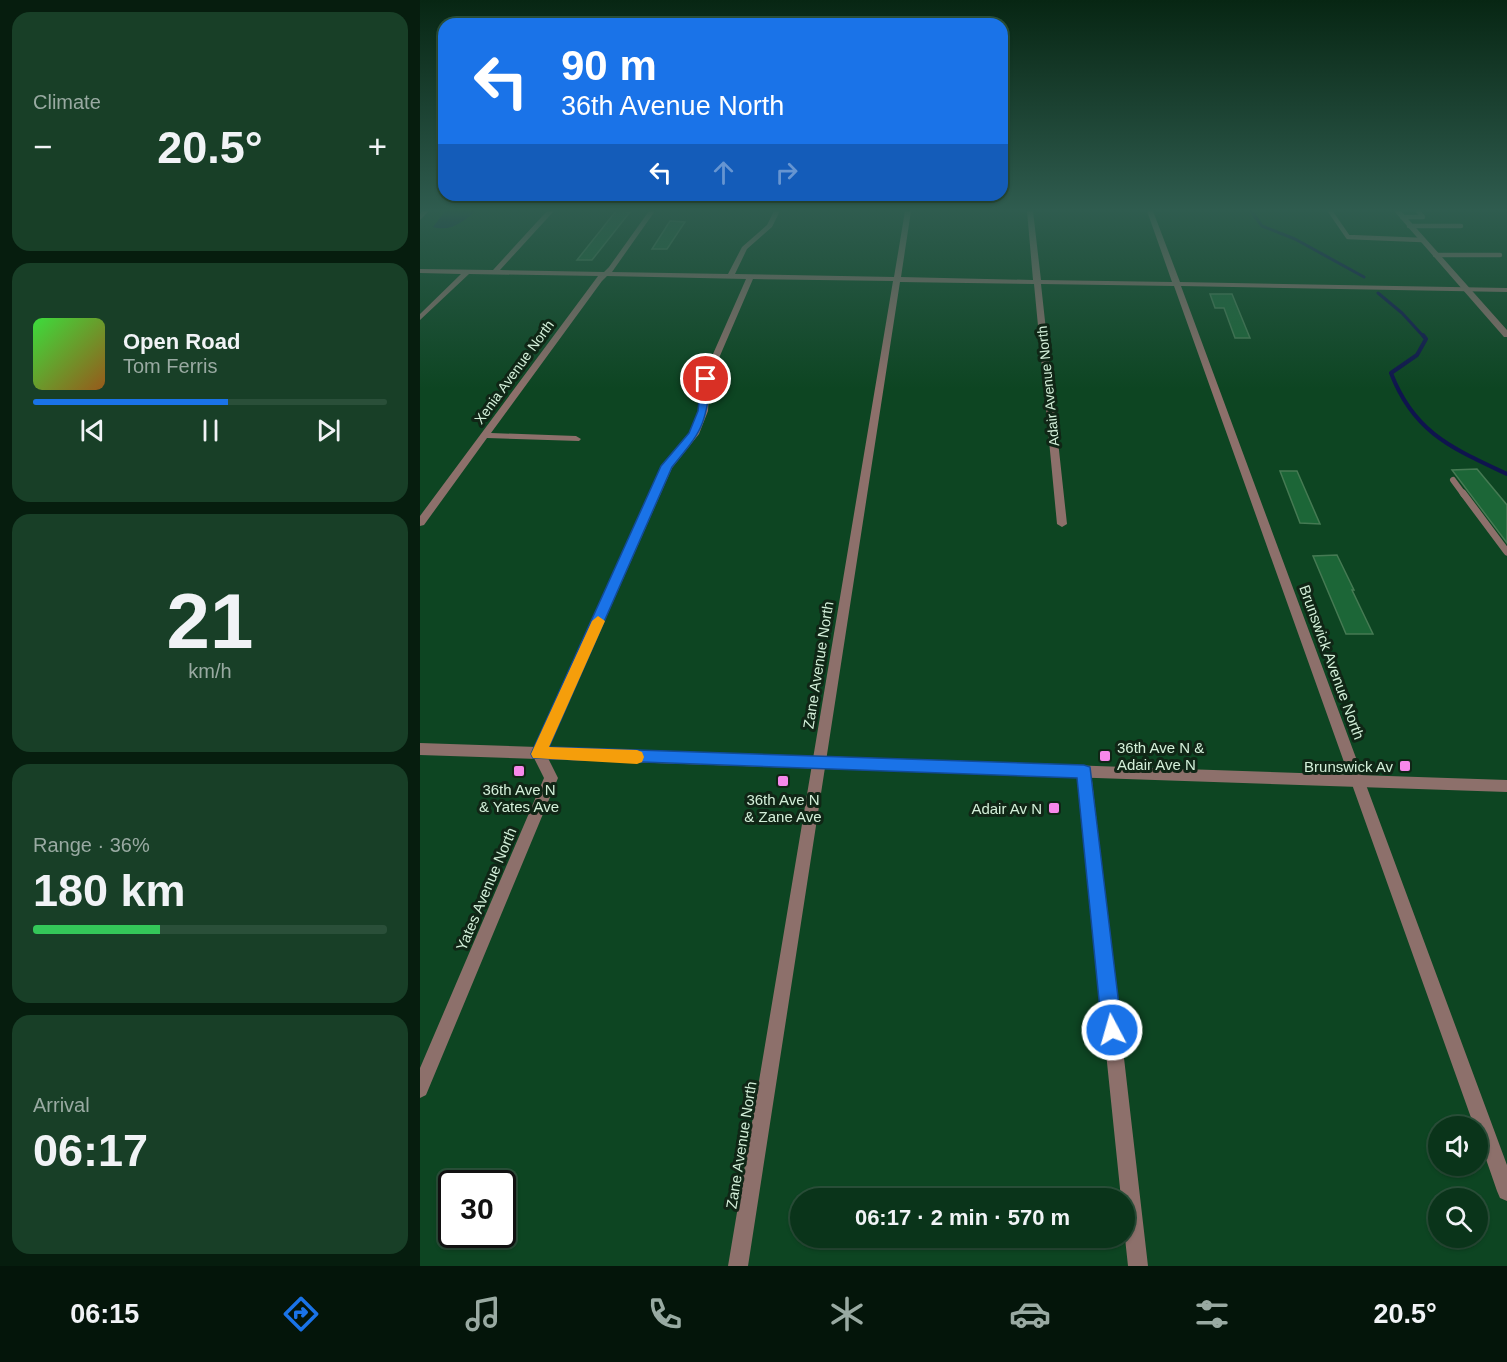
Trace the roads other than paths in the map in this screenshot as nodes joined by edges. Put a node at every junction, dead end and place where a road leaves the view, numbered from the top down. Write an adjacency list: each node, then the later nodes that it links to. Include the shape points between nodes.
1 (497, 270): 10 (street)
2 (611, 270): 11 (street, Xenia Avenue North)
3 (733, 270): 12 (street)
4 (899, 270): 14 (street, Zane Avenue North)
5 (1037, 270): 15 (street, Adair Avenue North)
6 (1172, 270): 16 (street, Brunswick Avenue North)
7 (1449, 270): 17 (street)
8 (420, 271): 9 (street)
9 (467, 272): 10 (street); 19 (street)
10 (494, 273): 11 (street)
11 (606, 275): 12 (street); 21 (street, Xenia Avenue North, via 599,279)
12 (730, 277): 13 (street)
13 (750, 277): 14 (street); 28 (street, via 706,379 703,411 694,434 667,466)
14 (898, 279): 15 (street); 29 (street, Zane Avenue North)
15 (1038, 281): 16 (street); 25 (street, Adair Avenue North)
16 (1177, 284): 17 (street); 31 (street, Brunswick Avenue North)
17 (1466, 290): 18 (street); 20 (street)
18 (1507, 290)
19 (420, 318)
20 (1507, 336)
21 (484, 435): 22 (street); 24 (street, Xenia Avenue North)
22 (576, 439)
23 (1452, 480): 26 (lane)
24 (420, 523)
25 (1062, 524)
26 (1507, 552)
27 (420, 749): 28 (street)
28 (538, 754): 29 (street); 33 (street, Yates Avenue North, via 551,778)
29 (819, 763): 30 (street); 35 (street, Zane Avenue North)
30 (1084, 772): 31 (street); 36 (street)
31 (1355, 781): 32 (street); 34 (street, Brunswick Avenue North)
32 (1507, 786)
33 (420, 1089)
34 (1507, 1191)
35 (738, 1266)
36 (1138, 1266)

